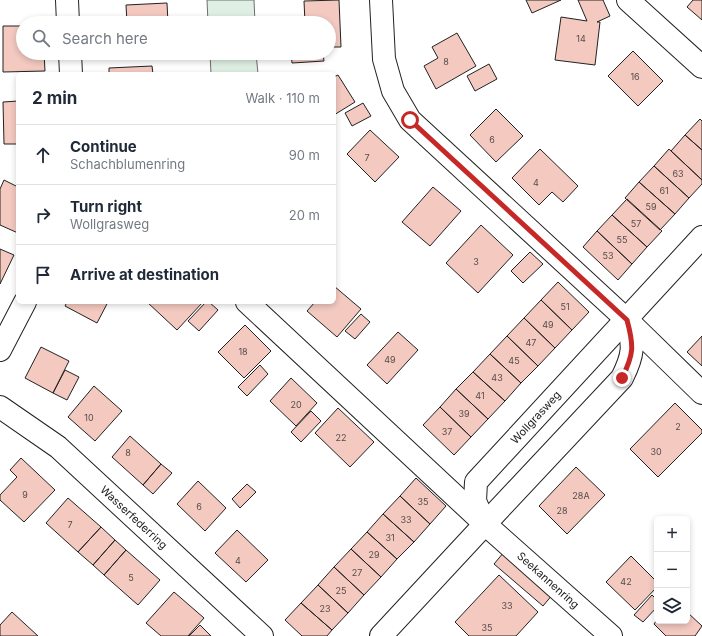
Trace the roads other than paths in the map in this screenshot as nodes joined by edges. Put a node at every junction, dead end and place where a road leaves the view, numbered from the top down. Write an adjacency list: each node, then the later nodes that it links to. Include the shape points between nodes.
1 (67, 0): 4 (street)
2 (381, 0): 11 (street, via 384,59 393,91 410,120)
3 (628, 0): 6 (street)
4 (68, 16)
5 (70, 60): 7 (street)
6 (702, 67)
7 (71, 72)
8 (702, 237): 11 (street, Wollgrasweg)
9 (24, 304): 12 (street)
10 (249, 304): 15 (street)
11 (627, 320): 13 (street); 15 (street, via 633,341 630,361 622,378); 15 (street, Wollgrasweg, via 476,482 475,501)
12 (0, 350)
13 (702, 393)
14 (0, 407): 16 (street, Wasserfederring, via 58,447)
15 (486, 524): 17 (street); 18 (street, Seekannenring)
16 (262, 636)
17 (382, 636)
18 (611, 636)

